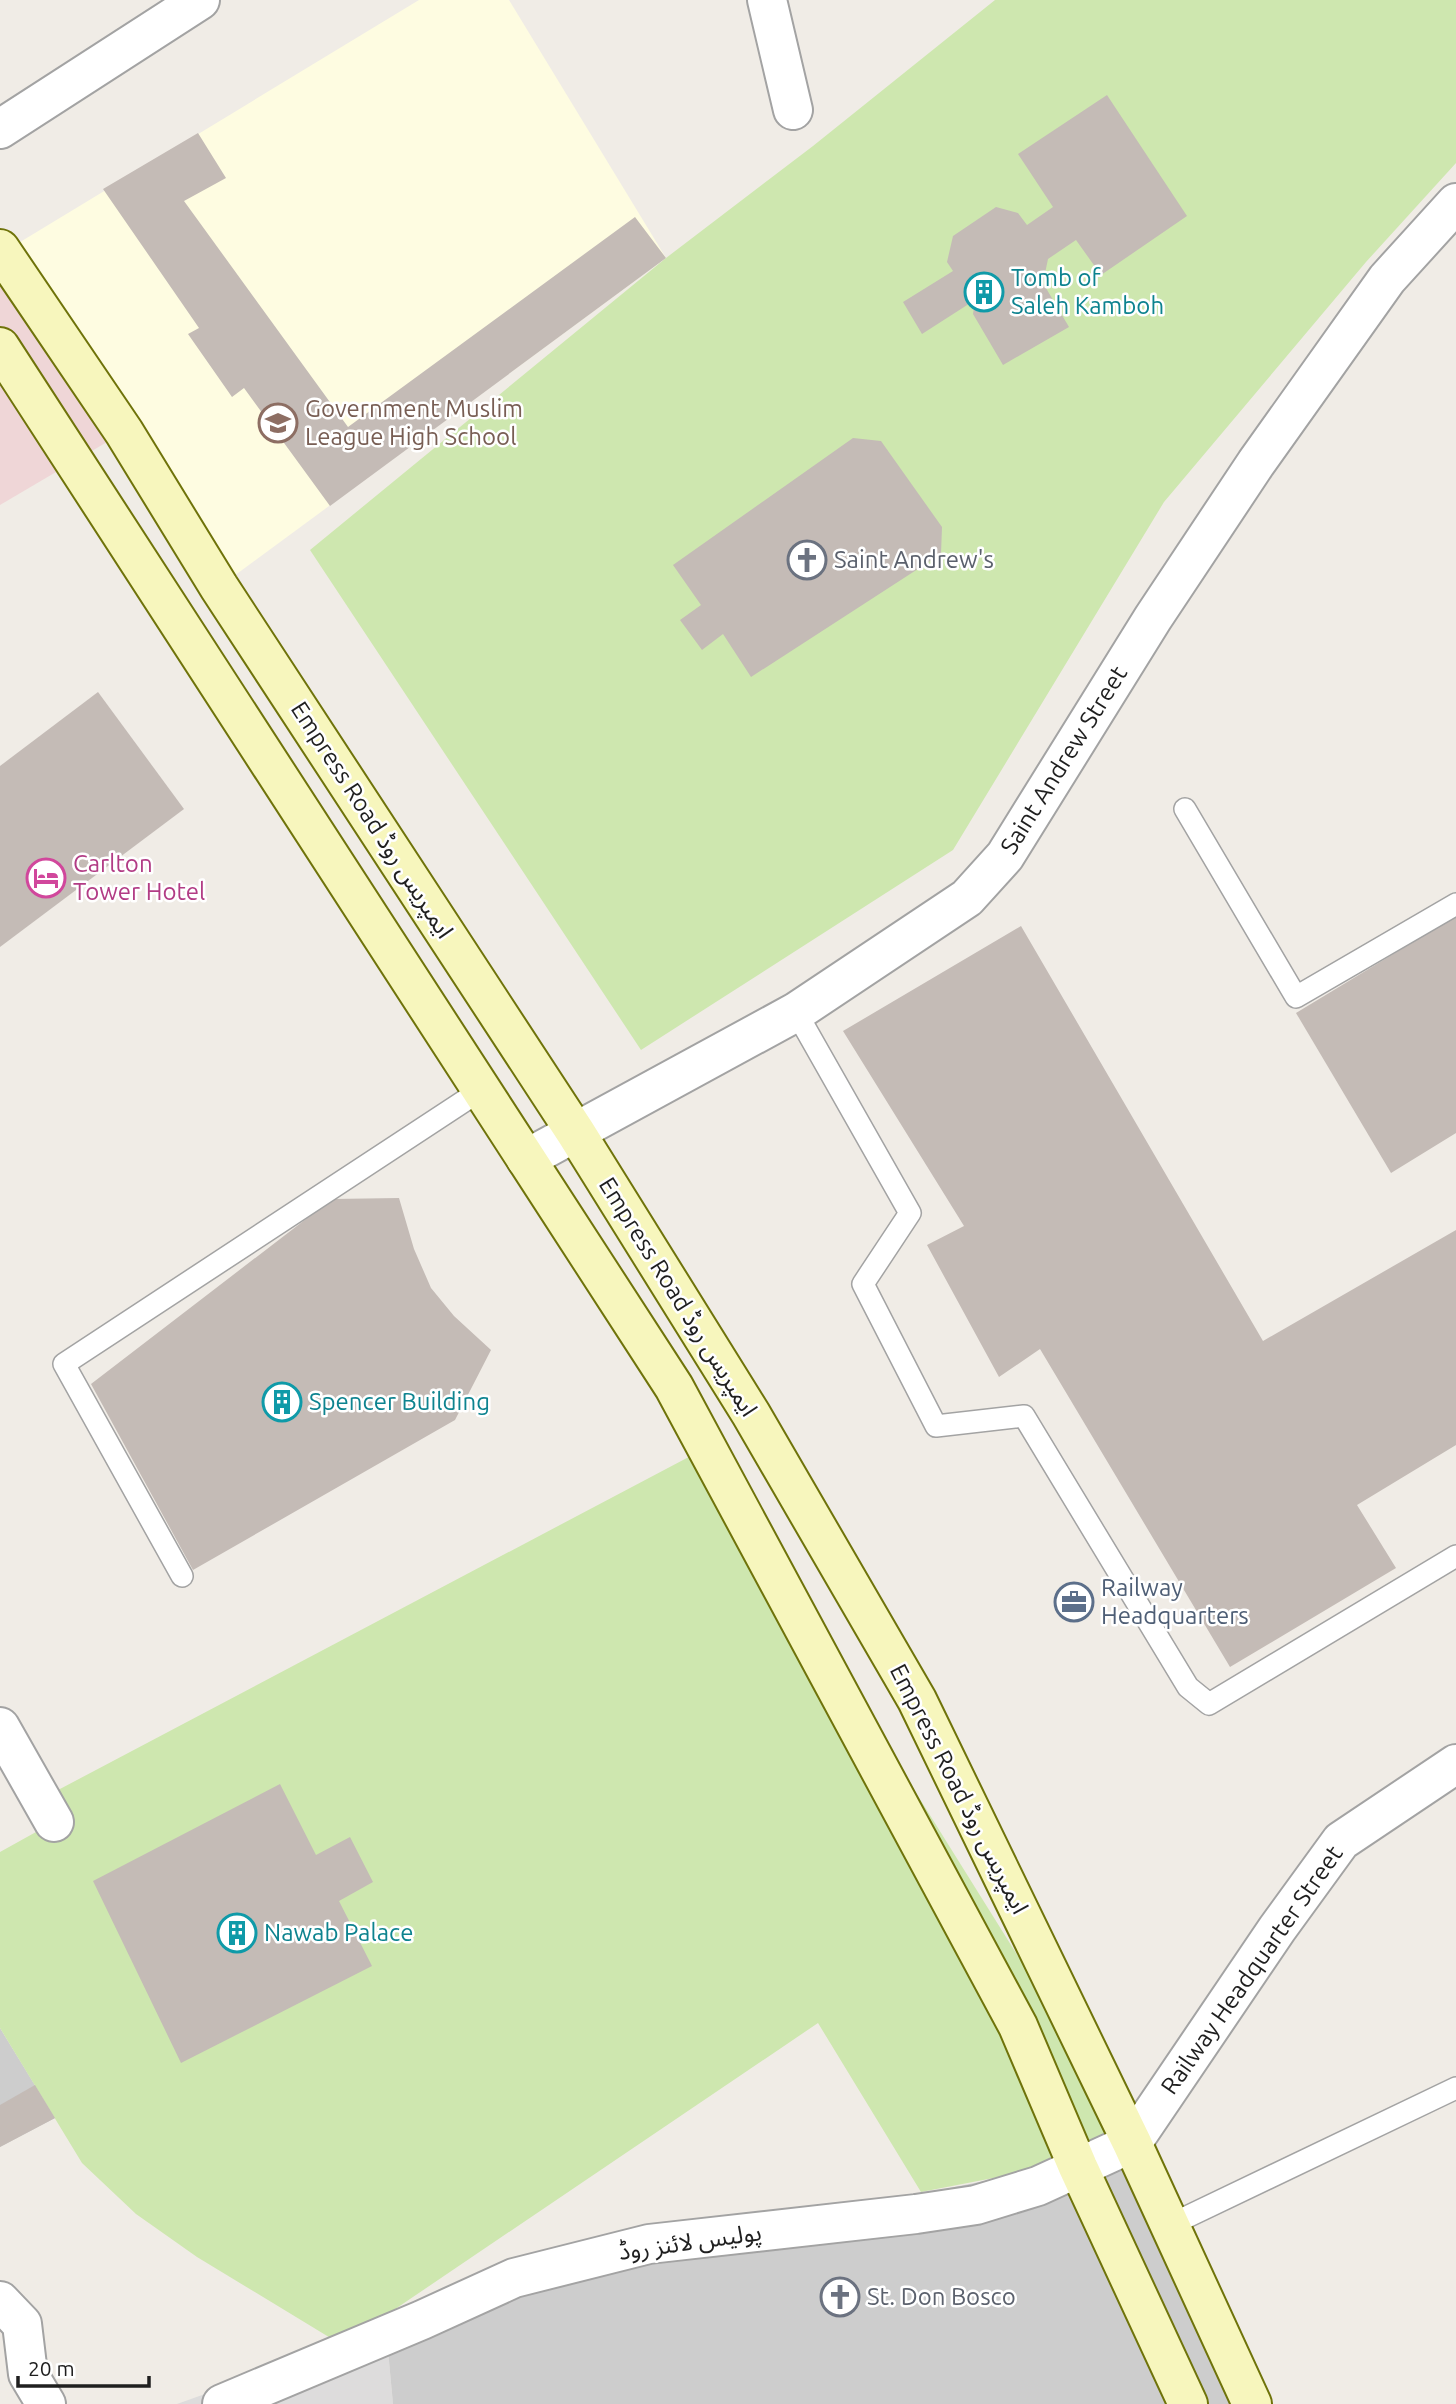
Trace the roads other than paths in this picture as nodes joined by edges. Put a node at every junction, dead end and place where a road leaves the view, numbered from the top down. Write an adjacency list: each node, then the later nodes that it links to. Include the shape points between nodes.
1 (200, 0): 4 (street)
2 (767, 0): 3 (street)
3 (793, 110)
4 (0, 129)
5 (1456, 203): 10 (street, Saint Andrew Street, via 1387,279 1256,463 1005,856 967,898)
6 (0, 249): 12 (main road, Empress Road ایمپریس روڈ, via 124,432 219,587)
7 (0, 347): 11 (main road)
8 (1185, 809): 9 (lane, via 1296,997)
9 (1456, 904)
10 (796, 1012): 12 (street, Saint Andrew Street); 14 (lane, via 909,1213 863,1284 936,1426 1024,1416 1188,1686 1200,1697 1209,1704)
11 (481, 1090): 13 (main road); 15 (lane, via 64,1364)
12 (576, 1133): 13 (street, Saint Andrew Street); 20 (main road, Empress Road ایمپریس روڈ, via 751,1414 917,1700)
13 (526, 1159): 21 (main road, via 674,1387 1018,2026)
14 (1456, 1556)
15 (182, 1576)
16 (0, 1727): 18 (street)
17 (1456, 1764): 20 (street, Railway Headquarter Street, via 1341,1841)
18 (54, 1822)
19 (1456, 2088): 22 (lane)
20 (1132, 2143): 21 (street, پولیس لائنز روڈ); 22 (main road, Empress Road ایمپریس روڈ)
21 (1078, 2166): 25 (street, پولیس لائنز روڈ, via 1038,2186 976,2205 649,2244 514,2278); 26 (main road)
22 (1170, 2225): 27 (main road, Empress Road ایمپریس روڈ)
23 (0, 2301): 24 (street, via 22,2324 29,2374)
24 (46, 2404)
25 (222, 2404)
26 (1188, 2404)
27 (1252, 2404)

